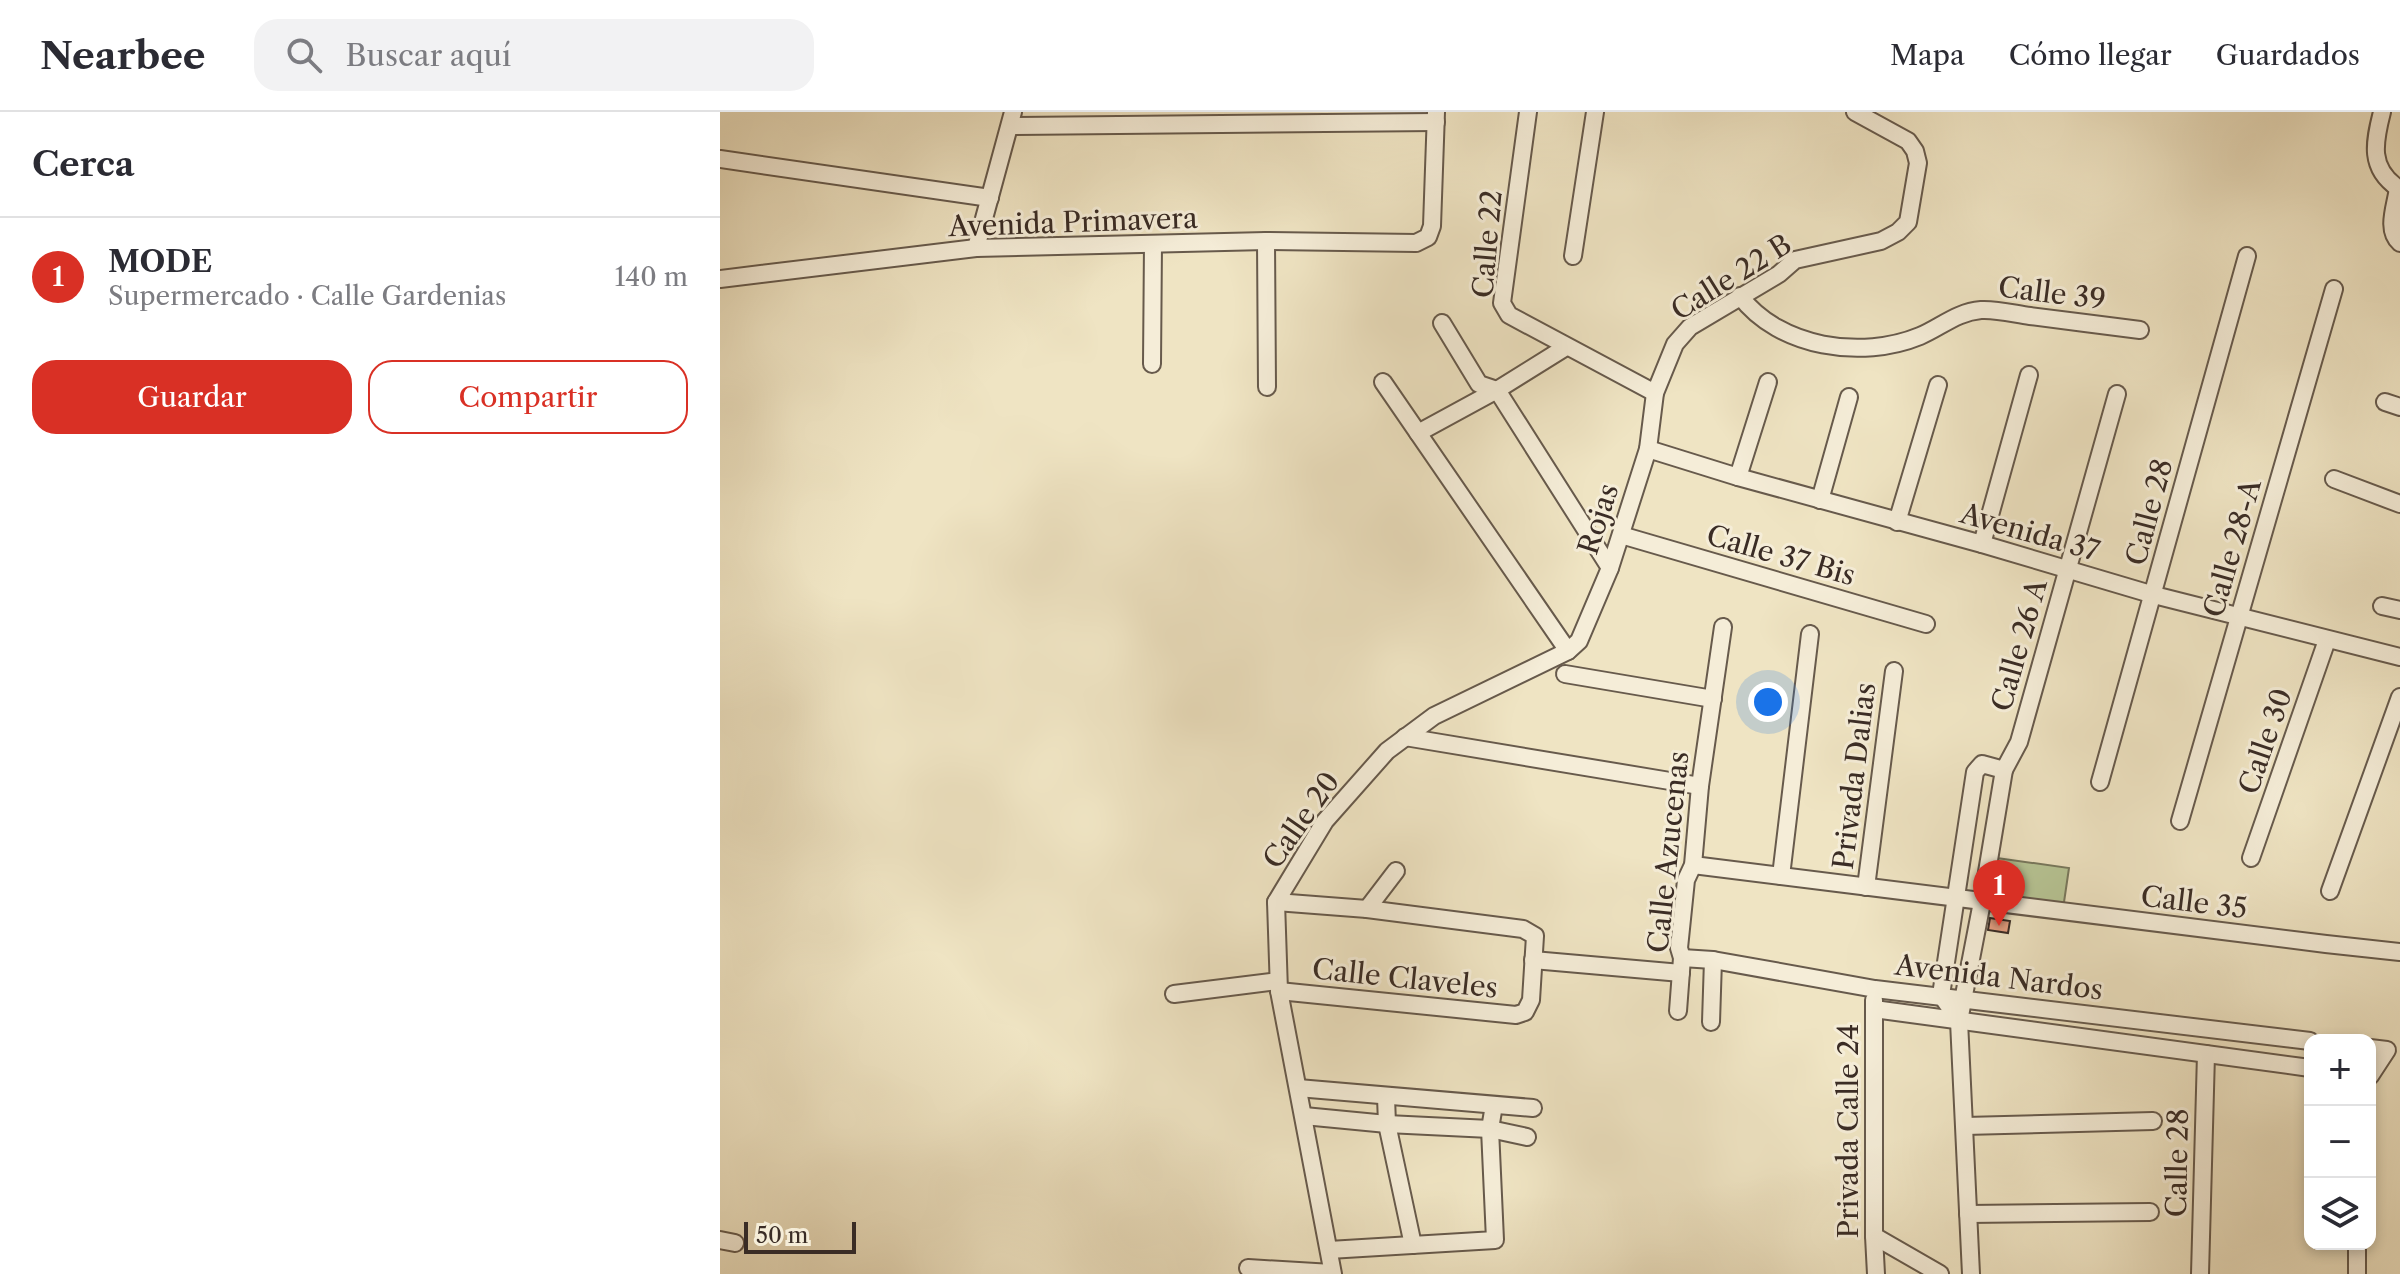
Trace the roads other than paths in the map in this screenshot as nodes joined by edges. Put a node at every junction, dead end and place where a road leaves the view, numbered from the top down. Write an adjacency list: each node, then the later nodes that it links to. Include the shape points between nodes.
1 (1528, 112): 21 (street, Calle 22, via 1502,303 1509,315)
2 (1595, 112): 14 (street)
3 (1855, 112): 18 (street, Calle 22 B, via 1908,141 1915,151 1918,163 1908,222 1881,241 1795,260)
4 (2382, 112): 8 (street, via 2378,168)
5 (1436, 117): 6 (street); 10 (street, Avenida Primavera, via 1428,237 1416,243)
6 (1011, 119): 9 (street)
7 (720, 159): 9 (street)
8 (2399, 188): 11 (street, via 2392,226)
9 (990, 198): 13 (street)
10 (1266, 241): 12 (street, Avenida Primavera); 27 (street)
11 (2400, 243)
12 (1153, 244): 13 (street, Avenida Primavera); 22 (street)
13 (976, 248): 16 (street, Avenida Primavera)
14 (1573, 256)
15 (2247, 256): 43 (street, Calle 28)
16 (720, 279)
17 (2334, 289): 46 (street, Calle 28-A)
18 (1740, 296): 20 (street, Calle 39, via 1769,322 1796,336 1855,348 1920,336 1956,315 1983,310); 29 (street, Calle 22 B, via 1690,327 1675,344)
19 (1442, 323): 28 (street, via 1479,384)
20 (2140, 330)
21 (1566, 347): 28 (street); 29 (street)
22 (1152, 364)
23 (2029, 375): 40 (street)
24 (1383, 382): 32 (street)
25 (1768, 382): 34 (street)
26 (1938, 385): 38 (street)
27 (1267, 387)
28 (1497, 390): 32 (street); 41 (street)
29 (1655, 393): 33 (street, Rojas)
30 (2117, 394): 42 (street, Calle 26 A)
31 (1849, 397): 36 (street)
32 (1418, 433): 51 (street)
33 (1648, 449): 34 (street, Avenida 37); 39 (street, Rojas)
34 (1738, 477): 36 (street, Avenida 37)
35 (2334, 479): 37 (street)
36 (1820, 500): 38 (street, Avenida 37)
37 (2400, 504)
38 (1897, 522): 40 (street, Avenida 37)
39 (1621, 535): 41 (street, Rojas); 47 (street, Calle 37 Bis)
40 (1982, 544): 42 (street, Avenida 37)
41 (1610, 568): 51 (street, Rojas, via 1579,641)
42 (2067, 570): 43 (street, Avenida 37); 58 (street, Calle 26 A, via 2019,742)
43 (2154, 595): 46 (street, Avenida 37); 59 (street, Calle 28)
44 (2382, 606): 45 (street)
45 (2400, 610)
46 (2240, 618): 50 (street, Avenida 37); 61 (street, Calle 28-A)
47 (1926, 624)
48 (1723, 627): 56 (street, Calle Azucenas)
49 (1810, 634): 65 (street)
50 (2327, 640): 52 (street, Avenida 37); 62 (street, Calle 30)
51 (1568, 651): 57 (street, Calle 20, via 1434,716)
52 (2400, 657)
53 (1894, 671): 66 (street, Privada Dalias)
54 (1565, 674): 56 (street)
55 (2400, 697): 67 (street)
56 (1713, 699): 60 (street, Calle Azucenas)
57 (1405, 737): 60 (street); 69 (street, Calle 20, via 1325,821)
58 (2004, 770): 68 (street, via 1982,764 1975,772); 70 (street, Calle 26 A)
59 (2100, 782)
60 (1700, 786): 63 (street, Calle Azucenas)
61 (2180, 821)
62 (2251, 858)
63 (1693, 865): 65 (street, Calle 35); 75 (street, Calle Azucenas, via 1686,880)
64 (1396, 871): 71 (street)
65 (1781, 876): 66 (street, Calle 35)
66 (1866, 887): 68 (street, Calle 35)
67 (2330, 891)
68 (1954, 898): 70 (street, Calle 35); 79 (street)
69 (1276, 902): 71 (street); 76 (street, Calle 20)
70 (1982, 902): 72 (street, Calle 35); 80 (street, Calle 26 A)
71 (1367, 909): 73 (street, via 1530,931 1535,936)
72 (2400, 952)
73 (1533, 960): 75 (street, Avenida Nardos); 76 (street, Calle Claveles, via 1531,1000 1525,1012 1516,1015)
74 (1713, 960): 75 (street, Avenida Nardos); 77 (street, Avenida Nardos); 84 (street)
75 (1682, 965): 82 (street, Calle Azucenas)
76 (1279, 986): 78 (street, Calle Claveles); 90 (street, Calle 20)
77 (1875, 989): 79 (street, Avenida Nardos); 81 (street, Privada Calle 24)
78 (1174, 994)
79 (1941, 995): 80 (street, Avenida Nardos); 83 (street)
80 (1965, 998): 83 (street, Calle 26 A); 85 (street, Avenida Nardos)
81 (1874, 1009): 83 (street, Avenida Nardos); 102 (street, Privada Calle 24)
82 (1678, 1011)
83 (1959, 1021): 87 (street, Avenida Nardos); 97 (street)
84 (1711, 1022)
85 (2304, 1040)
86 (2376, 1049): 89 (street, via 2387,1050)
87 (2206, 1054): 88 (street, Avenida Nardos); 111 (street, Calle 28)
88 (2304, 1067)
89 (2376, 1067)
90 (1298, 1088): 91 (street); 94 (street, Calle 20)
91 (1386, 1097): 92 (street); 96 (street)
92 (1494, 1105): 93 (street); 98 (street)
93 (1533, 1108)
94 (1304, 1116): 96 (street); 104 (street, Calle 20)
95 (2153, 1121): 97 (street)
96 (1387, 1124): 98 (street); 103 (street)
97 (1965, 1126): 101 (street)
98 (1490, 1129): 99 (street); 103 (street, via 1495,1240)
99 (1527, 1137)
100 (2150, 1212): 101 (street)
101 (1968, 1214): 110 (street)
102 (1874, 1236): 108 (street, Privada Calle 24); 109 (street)
103 (1413, 1245): 104 (street)
104 (1329, 1250): 107 (street, Calle 20)
105 (2357, 1250): 112 (street)
106 (1248, 1268): 107 (street)
107 (1332, 1274)
108 (1876, 1274)
109 (1940, 1274)
110 (1971, 1274)
111 (2200, 1274)
112 (2357, 1274)

